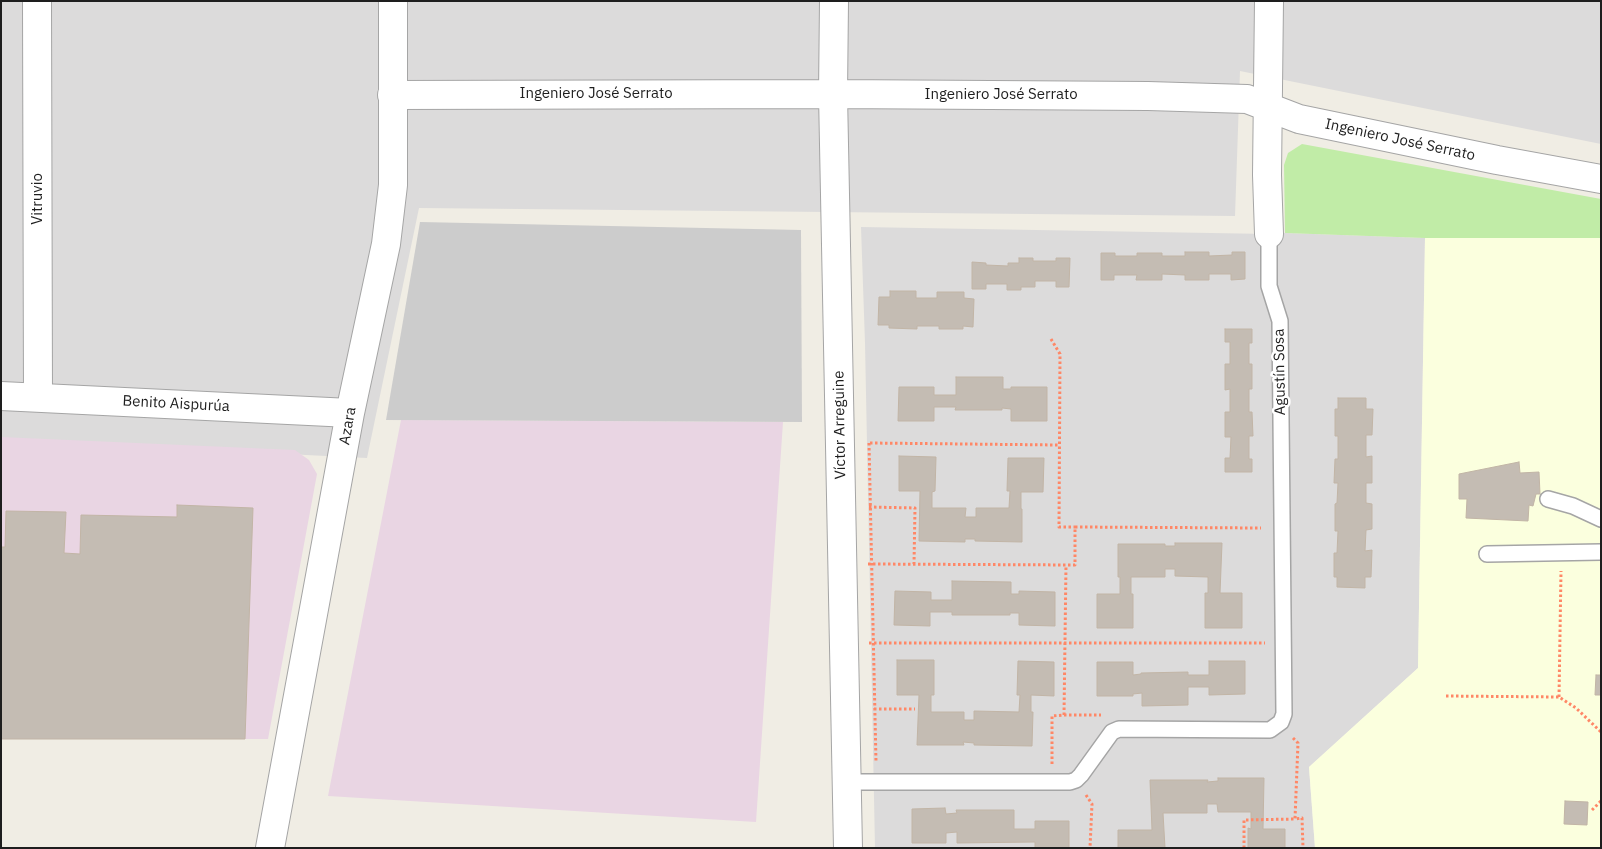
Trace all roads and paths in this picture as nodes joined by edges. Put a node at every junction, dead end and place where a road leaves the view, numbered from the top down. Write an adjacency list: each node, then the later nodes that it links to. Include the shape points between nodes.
1 (38, 1): 12 (street, Vitruvio)
2 (393, 1): 6 (street, Azara)
3 (834, 1): 5 (street, Víctor Arreguine)
4 (1269, 1): 7 (street, Agustín Sosa)
5 (833, 94): 6 (street, Ingeniero José Serrato); 7 (street, Ingeniero José Serrato, via 1148,96 1247,100); 14 (street, Víctor Arreguine)
6 (392, 95): 13 (street, Azara, via 393,185 386,244)
7 (1268, 108): 8 (street, Ingeniero José Serrato, via 1299,119); 9 (street, Agustín Sosa)
8 (1601, 179)
9 (1269, 234): 22 (lane, Agustín Sosa, via 1270,286 1280,321)
10 (1051, 339): 16 (path, via 1060,354)
11 (1, 396): 12 (street, Benito Aispurúa)
12 (38, 397): 13 (street, Benito Aispurúa)
13 (350, 413): 47 (street, Azara)
14 (840, 442): 15 (path); 18 (street, Víctor Arreguine)
15 (869, 443): 16 (path); 19 (path)
16 (1059, 445): 21 (path, via 1058,527)
17 (1548, 499): 20 (lane)
18 (841, 506): 19 (path); 25 (street, Víctor Arreguine)
19 (871, 507): 26 (path); 27 (path, via 915,508)
20 (1601, 519)
21 (1075, 528): 22 (path); 28 (path, via 1075,565)
22 (1282, 528): 31 (lane, Agustín Sosa)
23 (1593, 552): 24 (lane); 34 (path, via 1565,563 1561,568)
24 (1487, 554)
25 (843, 564): 26 (path); 32 (street, Víctor Arreguine)
26 (872, 564): 27 (path); 29 (path)
27 (914, 564): 28 (path)
28 (1066, 565): 30 (path)
29 (874, 643): 30 (path); 32 (path); 35 (path)
30 (1065, 643): 31 (path); 43 (path, via 1064,715 1052,716)
31 (1283, 643): 38 (lane, Agustín Sosa)
32 (844, 644): 37 (street, Víctor Arreguine)
33 (1446, 696): 34 (path)
34 (1559, 697): 39 (path)
35 (875, 709): 36 (path); 37 (path); 42 (path)
36 (915, 709)
37 (845, 710): 41 (street, Víctor Arreguine)
38 (1283, 718): 40 (lane, via 1270,730 1112,732); 46 (path, via 1298,743)
39 (1601, 732)
40 (1076, 780): 43 (lane); 49 (path, via 1092,804)
41 (847, 782): 42 (lane); 48 (street, Víctor Arreguine)
42 (877, 782): 43 (lane)
43 (1052, 782)
44 (1601, 801): 45 (path)
45 (1592, 810)
46 (1295, 819): 50 (path, via 1244,820); 51 (path, via 1302,818)
47 (270, 848)
48 (848, 848)
49 (1090, 848)
50 (1244, 848)
51 (1303, 848)

